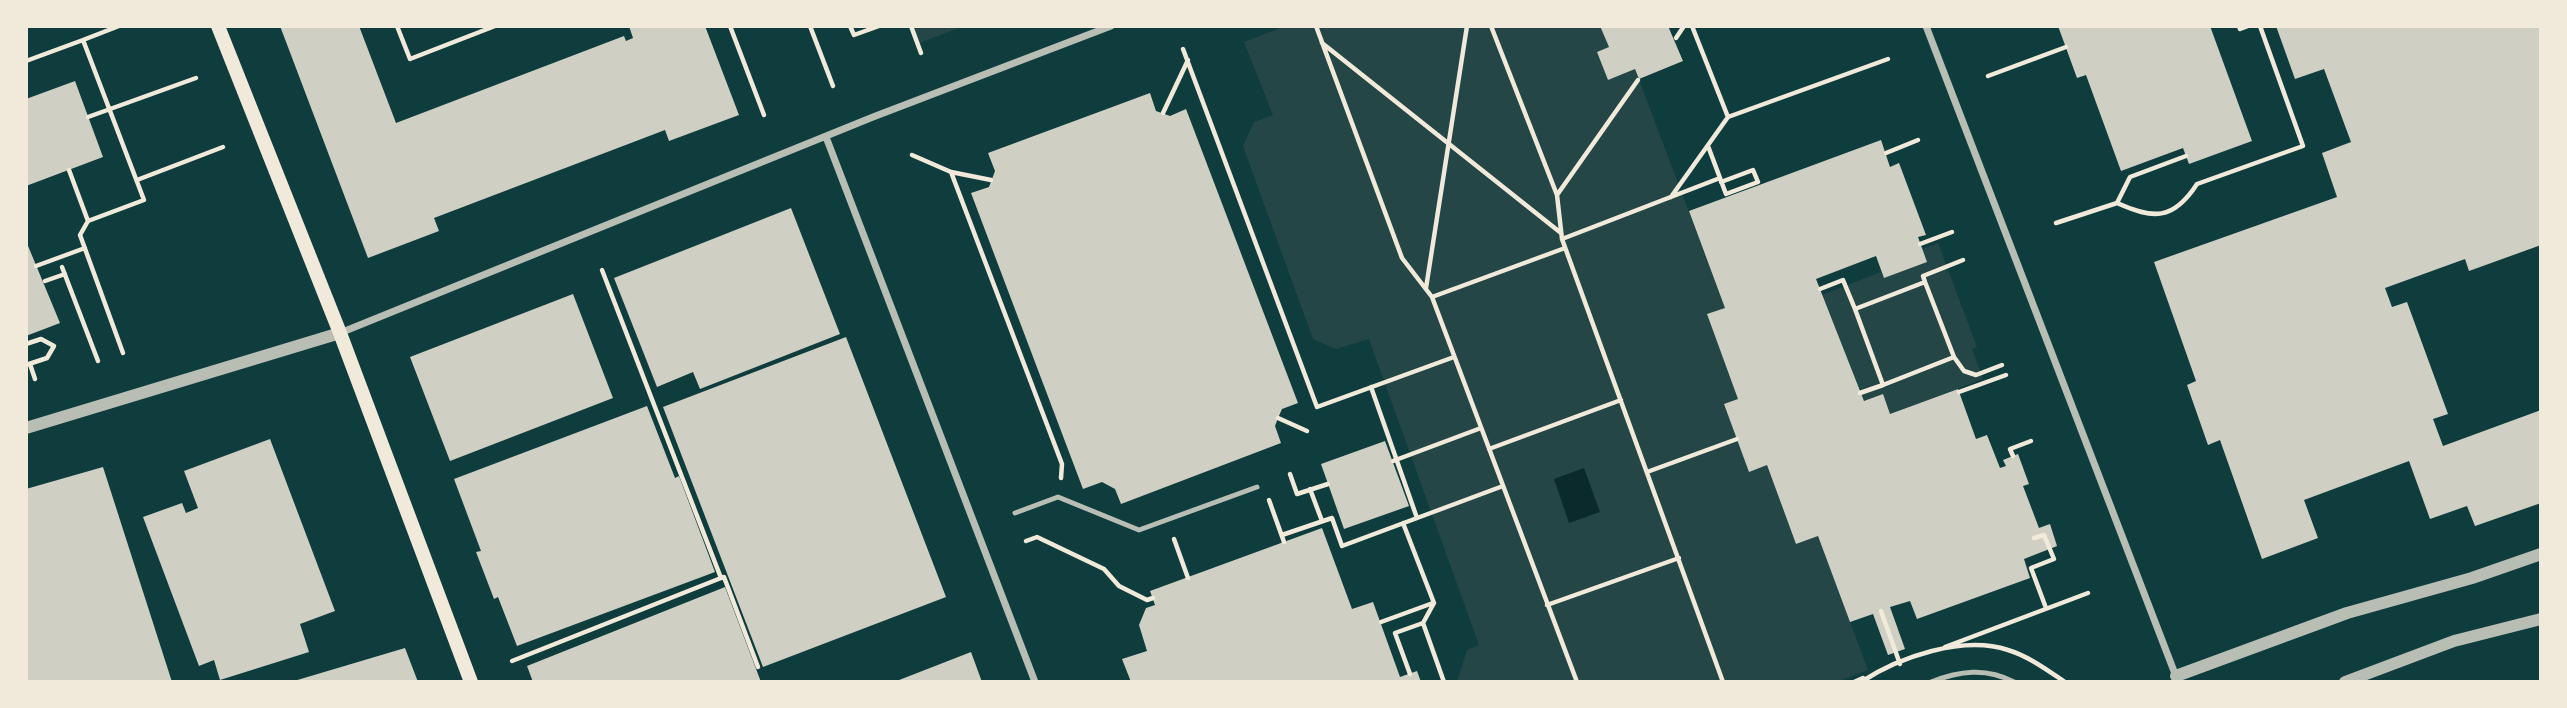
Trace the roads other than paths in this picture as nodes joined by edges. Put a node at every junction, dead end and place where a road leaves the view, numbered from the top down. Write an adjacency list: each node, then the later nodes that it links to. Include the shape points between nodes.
1 (218, 26): 5 (main road)
2 (1111, 26): 4 (street)
3 (1926, 26): 11 (street)
4 (826, 137): 5 (street); 13 (street)
5 (340, 333): 6 (street); 12 (main road)
6 (26, 428)
7 (1257, 487): 8 (lane, via 1139,530 1058,496)
8 (1015, 513)
9 (2541, 554): 11 (street, via 2347,613)
10 (2541, 619): 16 (street, via 2455,641)
11 (2177, 679)
12 (471, 682)
13 (1035, 682)
14 (1931, 682): 15 (lane, via 1967,671)
15 (2014, 682)
16 (2344, 682)

